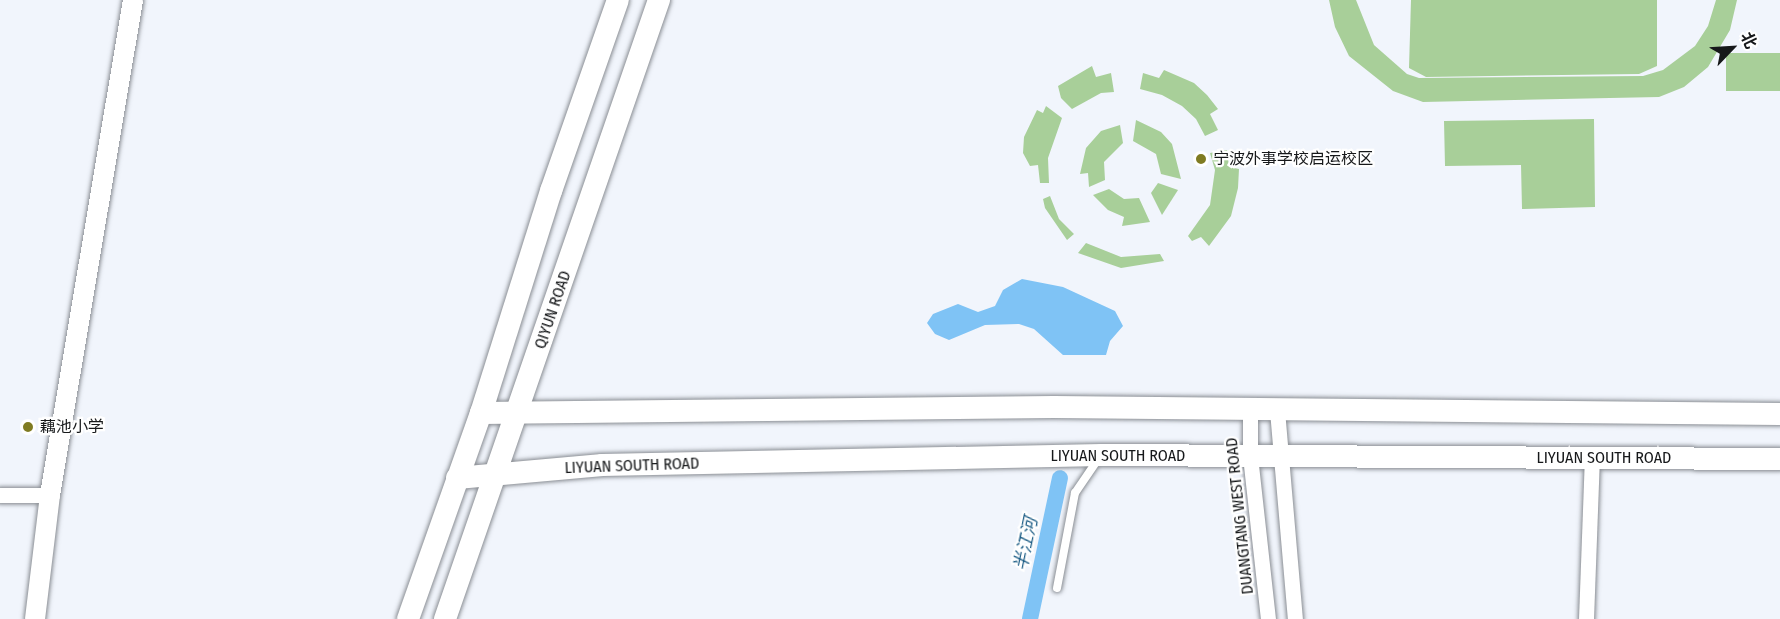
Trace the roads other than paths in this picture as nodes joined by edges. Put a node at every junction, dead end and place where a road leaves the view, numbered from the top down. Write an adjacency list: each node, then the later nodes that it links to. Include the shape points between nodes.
1 (133, 0): 17 (street)
2 (618, 0): 7 (main road, via 551,191)
3 (659, 0): 6 (main road, QIYUN ROAD)
4 (1250, 409): 5 (main road); 6 (main road); 10 (street, DUANGTANG WEST ROAD)
5 (1277, 410): 8 (main road); 11 (street)
6 (518, 412): 7 (main road); 14 (main road, QIYUN ROAD)
7 (481, 413): 15 (main road)
8 (1780, 414)
9 (1102, 455): 10 (main road, LIYUAN SOUTH ROAD); 14 (main road, LIYUAN SOUTH ROAD, via 602,465); 18 (lane, via 1075,493)
10 (1250, 456): 11 (main road, LIYUAN SOUTH ROAD); 22 (street, DUANGTANG WEST ROAD)
11 (1279, 456): 12 (main road, LIYUAN SOUTH ROAD); 23 (street)
12 (1592, 458): 13 (main road, LIYUAN SOUTH ROAD); 24 (street)
13 (1780, 459)
14 (497, 474): 15 (main road, LIYUAN SOUTH ROAD); 21 (main road, QIYUN ROAD)
15 (457, 478): 20 (main road)
16 (0, 495): 17 (street)
17 (50, 495): 19 (street)
18 (1057, 588)
19 (35, 619)
20 (408, 619)
21 (445, 619)
22 (1268, 619)
23 (1295, 619)
24 (1586, 619)

